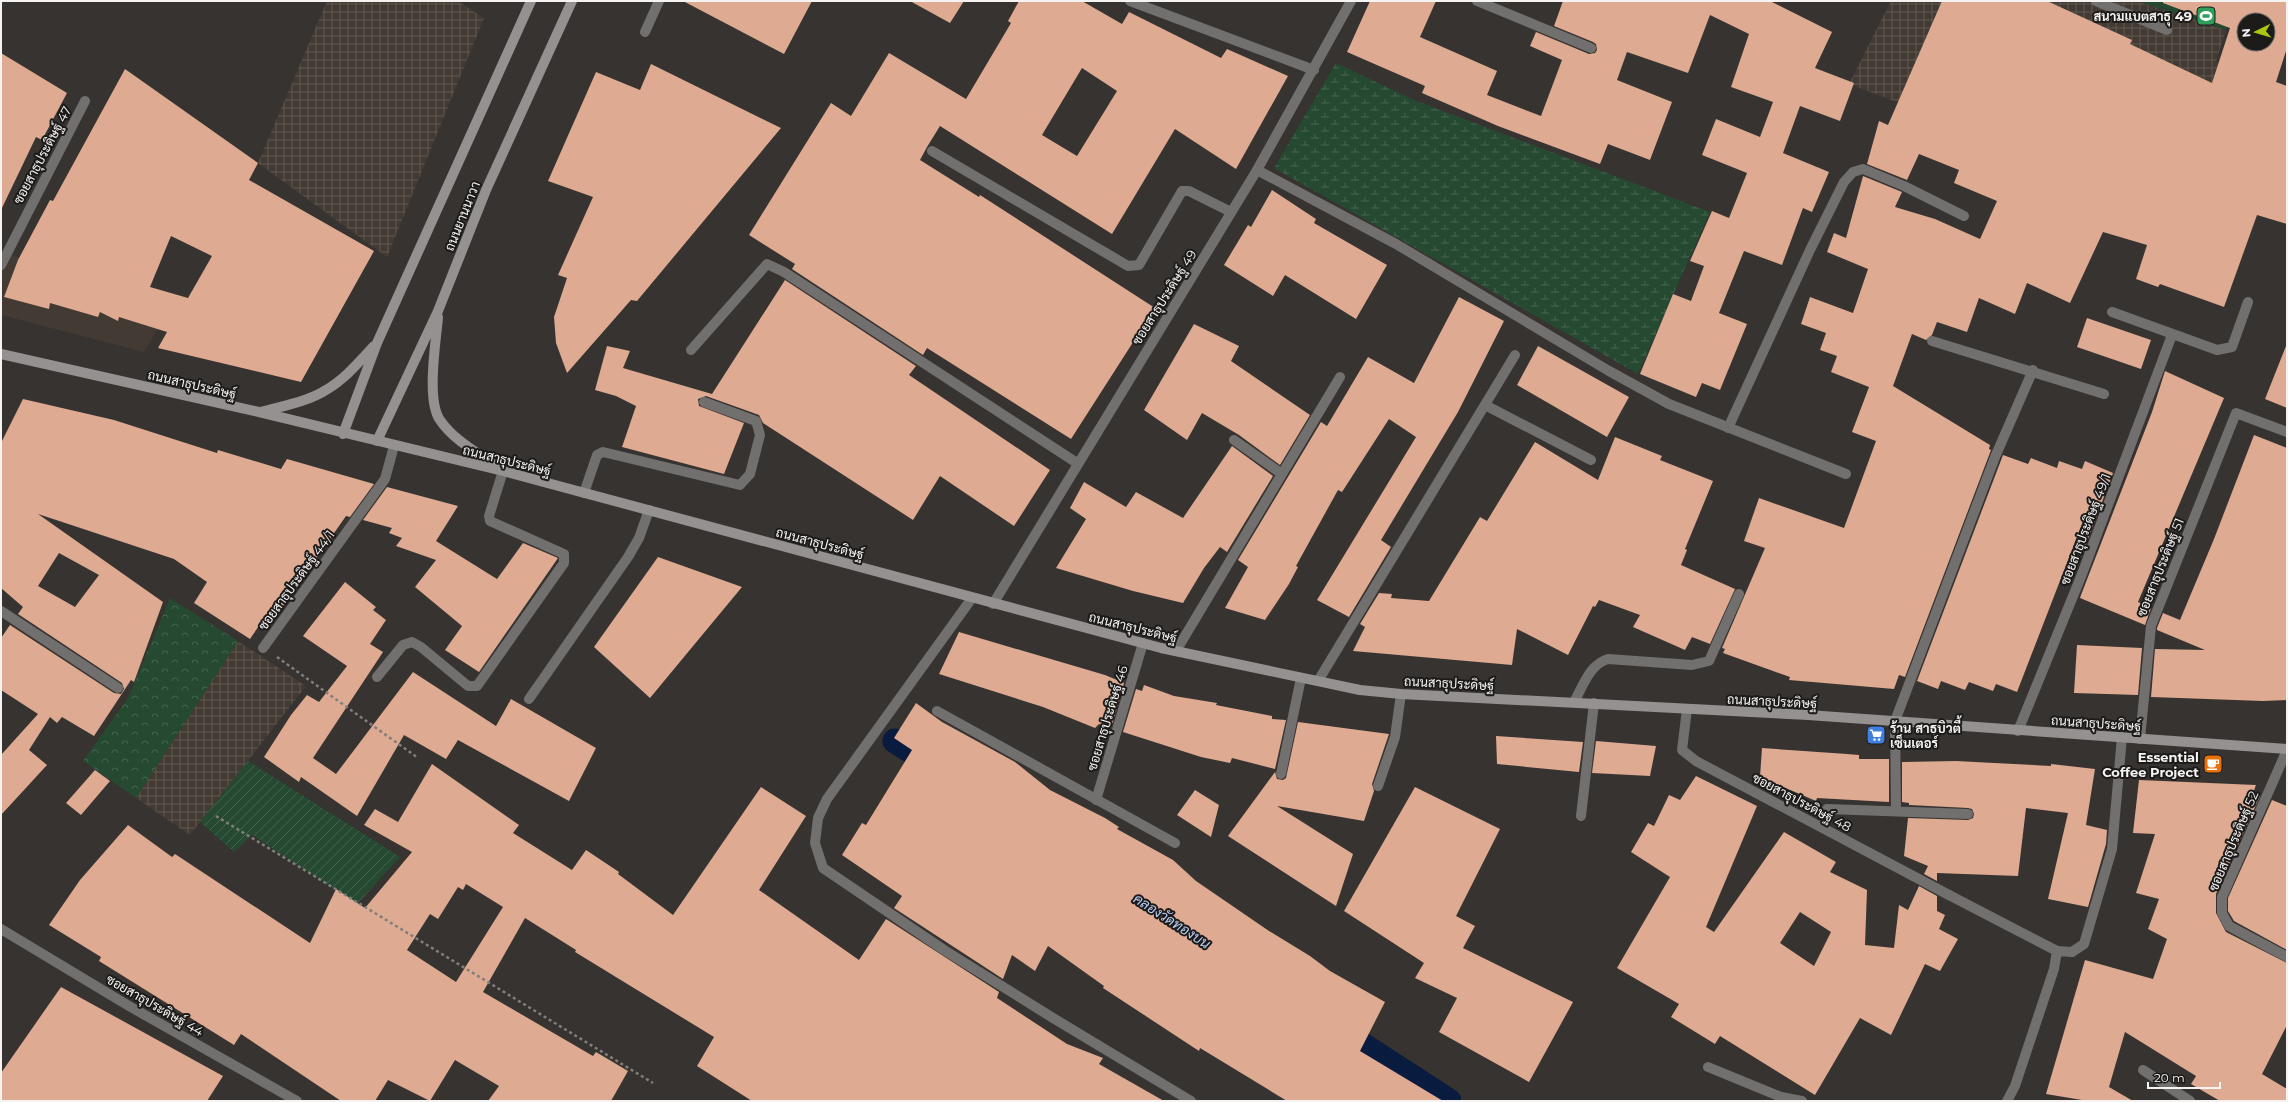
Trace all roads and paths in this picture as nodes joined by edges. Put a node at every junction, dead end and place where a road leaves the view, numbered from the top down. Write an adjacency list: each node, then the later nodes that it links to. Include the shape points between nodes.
1 (531, 1): 23 (main road, ถนนยานนาวา)
2 (572, 1): 19 (main road, ถนนยานนาวา, via 486,190)
3 (659, 1): 9 (street)
4 (1130, 1): 11 (street)
5 (1351, 1): 11 (street, ซอยสาธุประดิษฐ์ 49)
6 (1476, 1): 10 (street)
7 (2096, 1): 8 (street)
8 (2168, 30)
9 (645, 32)
10 (1591, 48)
11 (1314, 70): 14 (street, ซอยสาธุประดิษฐ์ 49)
12 (85, 101): 17 (street, ซอยสาธุประดิษฐ์ 47)
13 (932, 151): 15 (street, via 1128,266 1139,265 1182,191 1189,190)
14 (1257, 170): 15 (street, ซอยสาธุประดิษฐ์ 49); 33 (street, via 1396,244 1670,404)
15 (1231, 212): 40 (street, ซอยสาธุประดิษฐ์ 49)
16 (1964, 216): 33 (street, via 1884,178 1863,170 1853,172 1844,182 1810,250)
17 (1, 265)
18 (2248, 302): 21 (street, via 2232,347 2217,350)
19 (438, 311): 37 (main road, ถนนยานนาวา); 41 (main road, via 432,390 439,419 454,436)
20 (2112, 312): 21 (street)
21 (2172, 335): 64 (street, ซอยสาธุประดิษฐ์ 49/1, via 2082,574)
22 (1932, 341): 27 (street)
23 (377, 343): 32 (main road, via 350,372 326,390); 35 (main road, ถนนยานนาวา)
24 (691, 350): 40 (street, via 767,264 784,272)
25 (1, 354): 32 (main road, ถนนสาธุประดิษฐ์)
26 (1515, 355): 31 (street)
27 (2033, 370): 29 (street); 63 (street, via 1995,457)
28 (1340, 377): 42 (street)
29 (2104, 394)
30 (704, 402): 44 (street, via 756,421 760,435 750,474 740,485 603,452 597,455)
31 (1484, 405): 39 (street); 55 (street)
32 (259, 412): 35 (main road, ถนนสาธุประดิษฐ์)
33 (1728, 428): 43 (street)
34 (2287, 432): 66 (street, ซอยสาธุประดิษฐ์ 51, via 2236,413 2151,626)
35 (343, 434): 37 (main road, ถนนสาธุประดิษฐ์)
36 (1234, 440): 42 (street)
37 (377, 441): 38 (main road, ถนนสาธุประดิษฐ์)
38 (394, 446): 41 (main road, ถนนสาธุประดิษฐ์); 51 (street, ซอยสาธุประดิษฐ์ 44/1, via 385,479)
39 (1592, 460)
40 (1077, 464): 48 (street, ซอยสาธุประดิษฐ์ 49)
41 (503, 471): 44 (main road, ถนนสาธุประดิษฐ์); 53 (street, via 489,516 490,521 564,554 564,563 477,686 468,686 412,642 403,645)
42 (1282, 474): 52 (street)
43 (1846, 474)
44 (584, 493): 45 (main road, ถนนสาธุประดิษฐ์)
45 (650, 510): 47 (main road, ถนนสาธุประดิษฐ์); 58 (street, via 628,557)
46 (1738, 594): 59 (street, via 1709,661 1692,665 1602,660 1594,666)
47 (972, 598): 48 (main road, ถนนสาธุประดิษฐ์); 85 (street, via 827,799 818,818 815,844 823,868 944,950)
48 (993, 604): 50 (main road, ถนนสาธุประดิษฐ์)
49 (1, 612): 56 (street)
50 (1143, 643): 52 (main road, ถนนสาธุประดิษฐ์); 71 (street, ซอยสาธุประดิษฐ์ 46)
51 (263, 648): 68 (path, ซอยสาธุประดิษฐ์ 44/1)
52 (1176, 651): 54 (main road, ถนนสาธุประดิษฐ์)
53 (377, 677)
54 (1300, 678): 55 (main road, ถนนสาธุประดิษฐ์); 69 (street)
55 (1318, 681): 57 (main road, ถนนสาธุประดิษฐ์, via 1360,690)
56 (118, 688)
57 (1401, 694): 59 (main road, ถนนสาธุประดิษฐ์); 70 (street, via 1395,737)
58 (529, 699)
59 (1574, 702): 60 (main road, ถนนสาธุประดิษฐ์)
60 (1594, 703): 61 (main road, ถนนสาธุประดิษฐ์); 76 (street)
61 (1687, 709): 63 (main road, ถนนสาธุประดิษฐ์); 79 (street, ซอยสาธุประดิษฐ์ 48, via 1682,750 1696,761)
62 (937, 712): 71 (street)
63 (1895, 721): 64 (main road, ถนนสาธุประดิษฐ์); 73 (street)
64 (2018, 731): 65 (main road, ถนนสาธุประดิษฐ์)
65 (2122, 737): 66 (main road, ถนนสาธุประดิษฐ์); 79 (street, via 2112,849 2084,944 2072,952)
66 (2140, 739): 67 (main road, ถนนสาธุประดิษฐ์)
67 (2287, 749): 80 (street, ซอยสาธุประดิษฐ์ 52, via 2222,897 2222,913 2229,926)
68 (418, 758)
69 (1281, 774)
70 (1378, 786)
71 (1096, 800): 77 (street)
72 (1827, 809): 73 (street)
73 (1896, 811): 74 (street)
74 (1968, 814)
75 (216, 816): 83 (path)
76 (1581, 816)
77 (1175, 843)
78 (1, 929): 84 (street, ซอยสาธุประดิษฐ์ 44, via 129,1006)
79 (2057, 951): 87 (street, via 2054,968 2017,1079)
80 (2287, 957)
81 (1708, 1067): 86 (street, via 1781,1097)
82 (2144, 1070): 88 (street)
83 (653, 1083)
84 (297, 1101)
85 (1191, 1101)
86 (1802, 1101)
87 (2007, 1101)
88 (2190, 1101)

